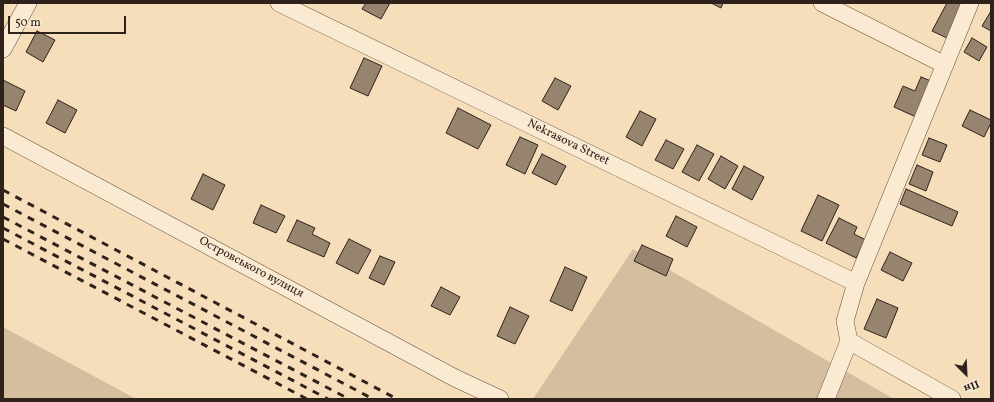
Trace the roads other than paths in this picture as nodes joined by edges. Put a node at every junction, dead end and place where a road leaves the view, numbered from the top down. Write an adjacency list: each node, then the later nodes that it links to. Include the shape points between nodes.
1 (28, 3): 5 (street)
2 (280, 3): 8 (street, Nekrasova Street)
3 (822, 3): 6 (street)
4 (970, 3): 6 (street)
5 (3, 49)
6 (945, 65): 8 (street)
7 (3, 136): 10 (street, Островського вулиця, via 455,378)
8 (856, 283): 9 (street, via 846,321)
9 (849, 341): 11 (street); 12 (street)
10 (500, 399)
11 (826, 399)
12 (952, 399)

